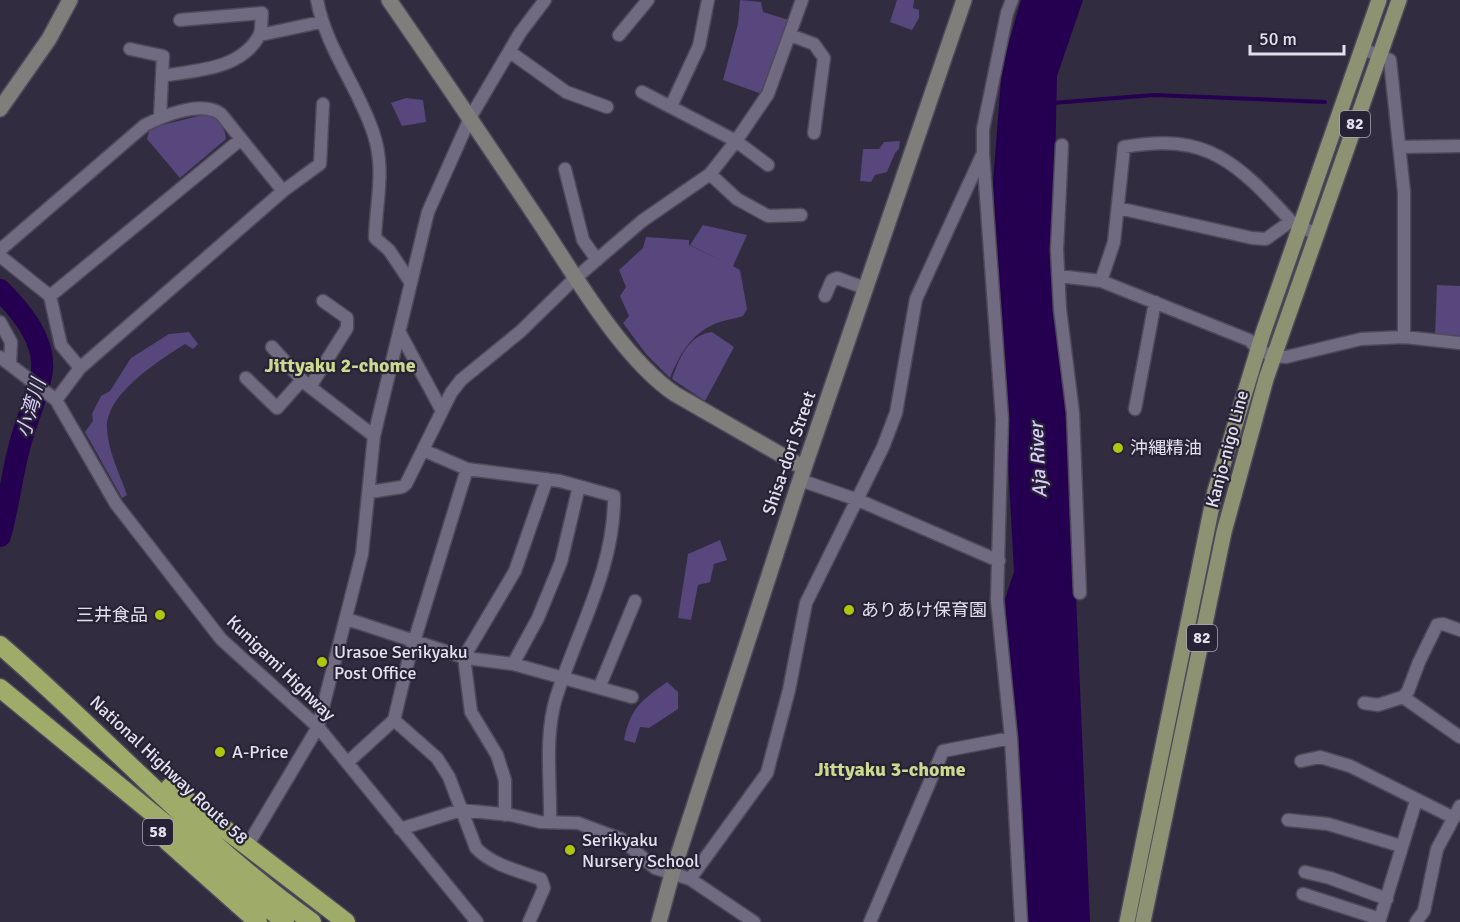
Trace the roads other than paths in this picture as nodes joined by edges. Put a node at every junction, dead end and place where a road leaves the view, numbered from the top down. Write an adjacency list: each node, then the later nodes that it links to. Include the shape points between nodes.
1 (70, 0): 26 (street, via 49,39)
2 (317, 0): 13 (street)
3 (389, 0): 28 (street)
4 (545, 0): 19 (street)
5 (648, 0): 16 (street)
6 (708, 0): 24 (street, via 699,46)
7 (802, 0): 14 (street)
8 (964, 0): 51 (street, Shisa-dori Street)
9 (1012, 0): 35 (street, via 983,129)
10 (1379, 0): 18 (main road, Kanjo-nigo Line / 82)
11 (1399, 0): 20 (main road, Kanjo-nigo Line / 82)
12 (180, 20): 15 (street, via 262,13)
13 (321, 22): 15 (street); 50 (street, via 374,133 382,178 375,238 389,250)
14 (790, 34): 29 (street, via 814,44 824,58); 31 (street, via 768,94)
15 (260, 35): 21 (street, via 239,58 224,65)
16 (619, 35)
17 (130, 49): 21 (street, via 163,56)
18 (1362, 49): 20 (street); 42 (main road, Kanjo-nigo Line / 82)
19 (510, 52): 25 (street, via 566,92); 28 (street)
20 (1379, 56): 34 (street, via 1390,60); 43 (main road, Kanjo-nigo Line / 82)
21 (162, 76): 27 (street)
22 (642, 92): 24 (street)
23 (323, 104): 39 (street, via 320,164)
24 (671, 106): 31 (street)
25 (607, 107)
26 (0, 109)
27 (160, 118): 30 (street, via 213,108); 44 (street, via 145,125)
28 (470, 118): 48 (street); 50 (street, via 428,212)
29 (814, 133)
30 (240, 141): 39 (street); 52 (street)
31 (736, 141): 36 (street); 38 (street)
32 (1062, 145): 47 (street)
33 (1460, 146): 34 (street)
34 (1400, 147): 58 (street, via 1404,192)
35 (983, 153): 77 (street, via 916,300 896,412); 78 (street, via 1002,419)
36 (768, 165)
37 (565, 169): 46 (street, via 583,240)
38 (710, 174): 41 (street, via 737,199 768,216); 46 (street, via 642,221)
39 (284, 191): 64 (street)
40 (1118, 208): 42 (street, via 1266,239); 42 (street, via 1124,147 1172,143 1209,150 1242,169); 49 (street, via 1114,242)
41 (801, 215)
42 (1295, 224): 43 (street); 61 (main road, Kanjo-nigo Line / 82)
43 (1316, 233): 62 (main road, Kanjo-nigo Line / 82)
44 (0, 250)
45 (0, 256): 52 (street)
46 (597, 260): 48 (street)
47 (1059, 276): 49 (street); 79 (street, via 1073,414)
48 (577, 278): 69 (street, via 461,380); 73 (street, via 635,358 660,383)
49 (1101, 281): 55 (street)
50 (411, 283): 57 (street)
51 (865, 288): 53 (street, via 837,278 832,280); 73 (street, Shisa-dori Street)
52 (50, 296): 64 (street, via 60,345)
53 (825, 296)
54 (323, 301): 66 (street, via 347,318 347,327)
55 (1155, 302): 61 (street, via 1249,340); 68 (street)
56 (0, 322): 63 (street, via 11,342)
57 (400, 333): 69 (street); 70 (street)
58 (1404, 337): 59 (street); 62 (street, via 1361,339)
59 (1460, 344)
60 (272, 347): 66 (street)
61 (1257, 350): 62 (street); 126 (main road, Kanjo-nigo Line / 82, via 1215,491)
62 (1273, 357): 127 (main road, Kanjo-nigo Line / 82, via 1224,532)
63 (9, 363): 67 (street)
64 (80, 368): 67 (street)
65 (246, 378): 66 (street, via 277,408)
66 (306, 383): 70 (street)
67 (52, 397): 94 (street, Kunigami Highway, via 116,504 221,639)
68 (1135, 409)
69 (442, 411): 71 (street)
70 (374, 436): 76 (street)
71 (423, 450): 72 (street); 76 (street, via 402,487)
72 (467, 469): 74 (street); 83 (street)
73 (802, 474): 77 (street); 110 (street, Shisa-dori Street)
74 (547, 479): 75 (street); 85 (street, via 515,572)
75 (579, 486): 86 (street, via 561,562 538,618); 87 (street, via 614,496 614,517 601,579)
76 (370, 492): 81 (street, via 366,535)
77 (858, 500): 78 (street); 111 (street, via 806,603 767,773)
78 (999, 561): 96 (street, via 997,600)
79 (1080, 593)
80 (635, 601): 89 (street)
81 (346, 619): 83 (street); 94 (street)
82 (1460, 630): 91 (street, via 1437,625)
83 (415, 639): 85 (street); 93 (street)
84 (0, 645): 108 (highway, National Highway Route 58 / 58)
85 (464, 657): 86 (street); 103 (street, via 471,712 497,755 505,780)
86 (513, 664): 87 (street)
87 (563, 679): 89 (street); 105 (street, via 551,723)
88 (0, 688): 97 (highway, National Highway Route 58 / 58)
89 (599, 688): 90 (street)
90 (632, 697)
91 (1403, 697): 92 (street, via 1378,705); 95 (street)
92 (1364, 703)
93 (394, 720): 99 (street); 101 (street, via 437,758)
94 (318, 727): 99 (street, Kunigami Highway); 108 (street)
95 (1460, 737)
96 (1011, 738): 124 (street, via 943,751); 125 (street)
97 (80, 756): 108 (highway, National Highway Route 58 / 58); 114 (highway, 58)
98 (1301, 761): 100 (street, via 1320,757 1350,766)
99 (348, 762): 106 (street, Kunigami Highway)
100 (1416, 801): 102 (street); 107 (street)
101 (461, 810): 103 (street); 106 (street); 121 (street, via 481,853 541,879 544,888)
102 (1457, 812): 115 (street, via 1437,849)
103 (505, 815): 105 (street)
104 (1288, 820): 107 (street, via 1328,824)
105 (550, 822): 110 (street, via 578,823 603,830 621,839 655,868)
106 (400, 829): 120 (street, Kunigami Highway)
107 (1401, 846): 113 (street)
108 (237, 862): 114 (highway, via 227,888); 117 (highway, National Highway Route 58 / 58); 118 (highway, National Highway Route 58 / 58); 119 (highway, 58)
109 (1305, 872): 113 (street)
110 (672, 874): 111 (street); 122 (street, Shisa-dori Street)
111 (690, 879): 123 (street)
112 (1303, 894): 113 (street, via 1380,919)
113 (1387, 899)
114 (237, 906): 116 (highway, 58)
115 (1424, 916): 128 (street)
116 (258, 922)
117 (285, 922)
118 (312, 922)
119 (346, 922)
120 (477, 922)
121 (529, 922)
122 (659, 922)
123 (754, 922)
124 (870, 922)
125 (1021, 922)
126 (1127, 922)
127 (1143, 922)
128 (1416, 922)

